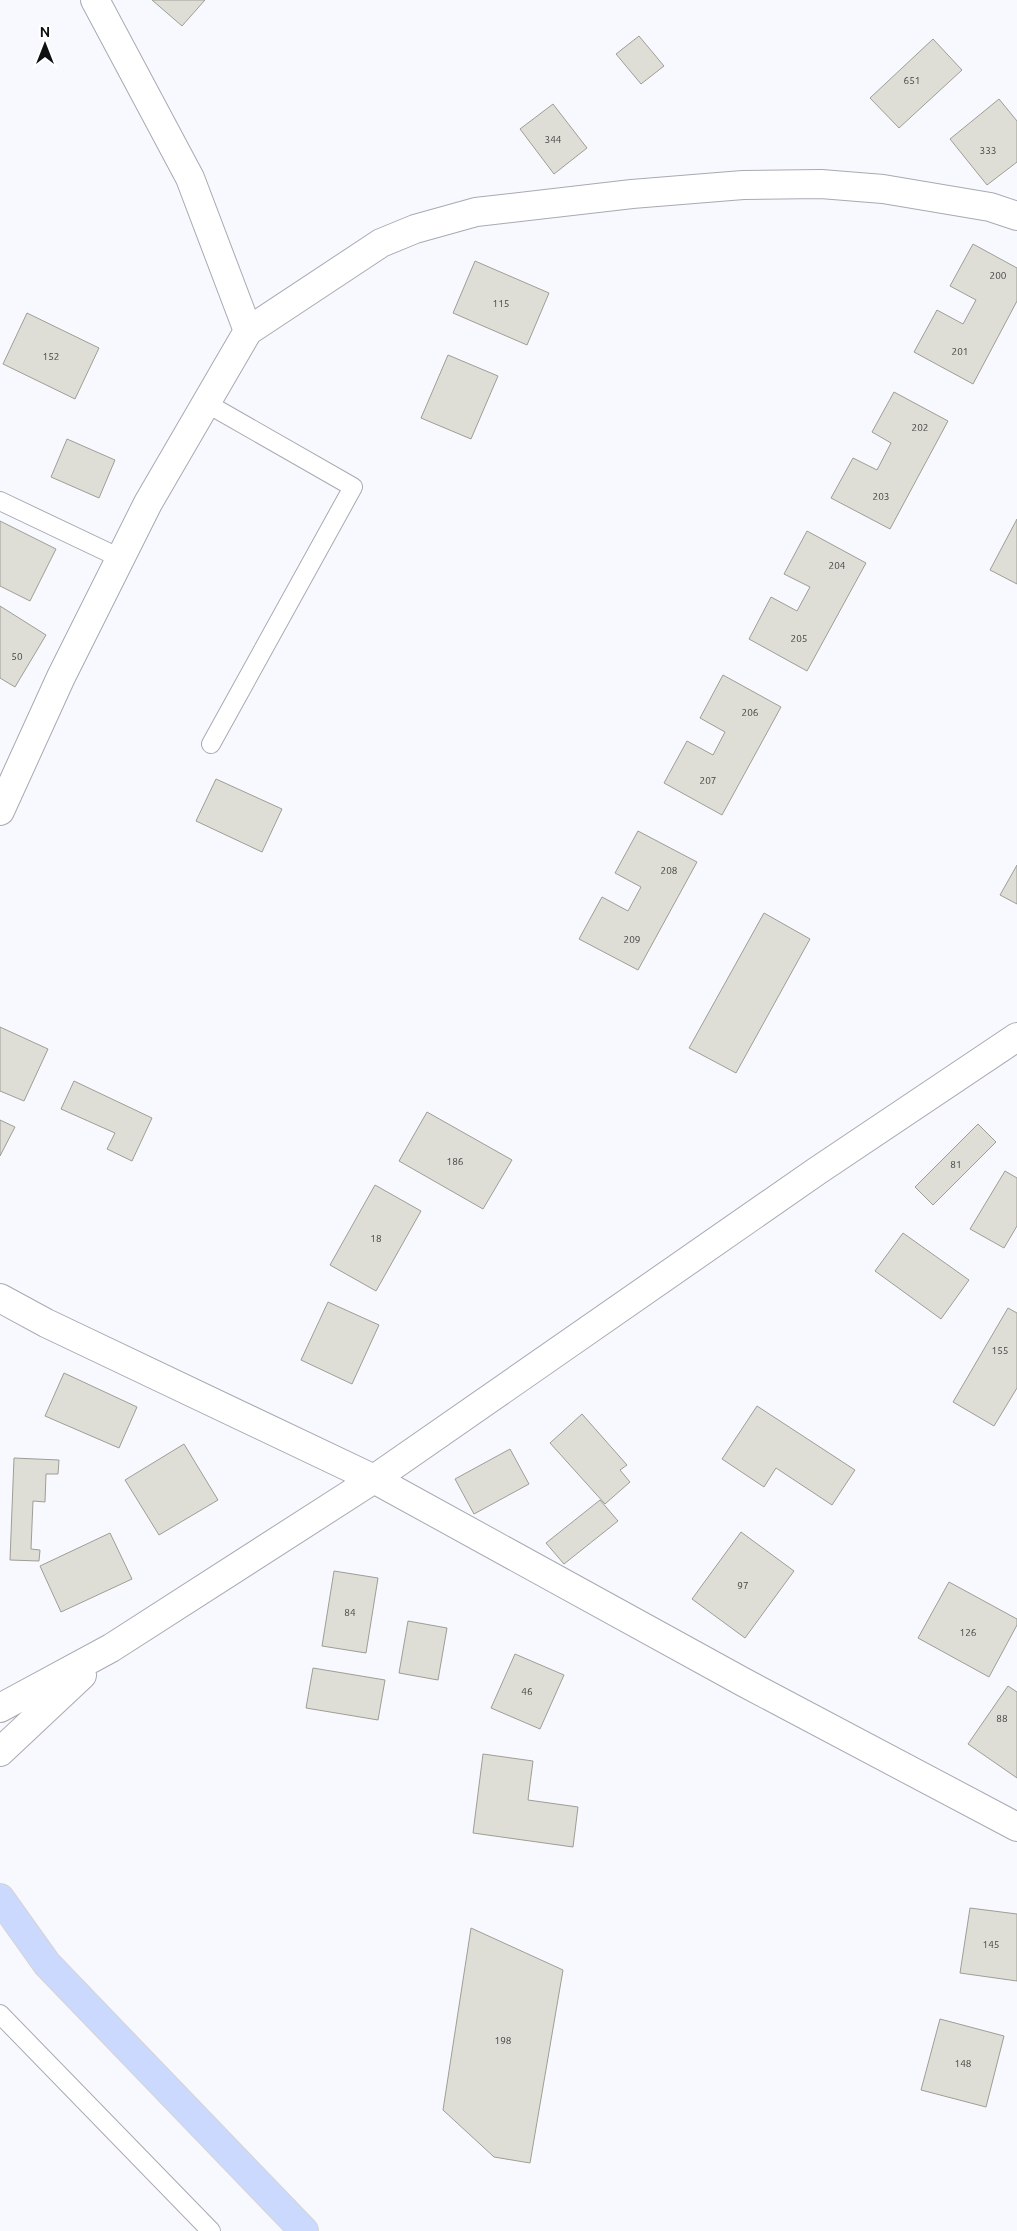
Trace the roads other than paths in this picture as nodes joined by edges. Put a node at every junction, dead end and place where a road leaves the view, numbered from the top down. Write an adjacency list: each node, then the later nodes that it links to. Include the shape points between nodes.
1 (95, 0): 3 (street, via 190,178)
2 (1017, 216): 3 (street, via 990,207 940,198 821,184 700,188 476,212 415,228 382,243)
3 (248, 331): 4 (street)
4 (206, 403): 6 (street, via 148,502); 7 (lane, via 353,487)
5 (0, 502): 6 (lane)
6 (120, 558): 8 (street, via 61,677)
7 (211, 744)
8 (0, 812)
9 (1017, 1037): 11 (street, via 817,1171)
10 (0, 1298): 11 (street)
11 (374, 1479): 12 (street); 15 (street, via 745,1683)
12 (111, 1648): 13 (street); 14 (street)
13 (0, 1708)
14 (0, 1752)
15 (1017, 1827)
16 (0, 1898): 18 (main road)
17 (0, 1934): 18 (main road)
18 (47, 1964): 21 (main road)
19 (0, 2014): 20 (lane)
20 (211, 2231)
21 (304, 2231)

